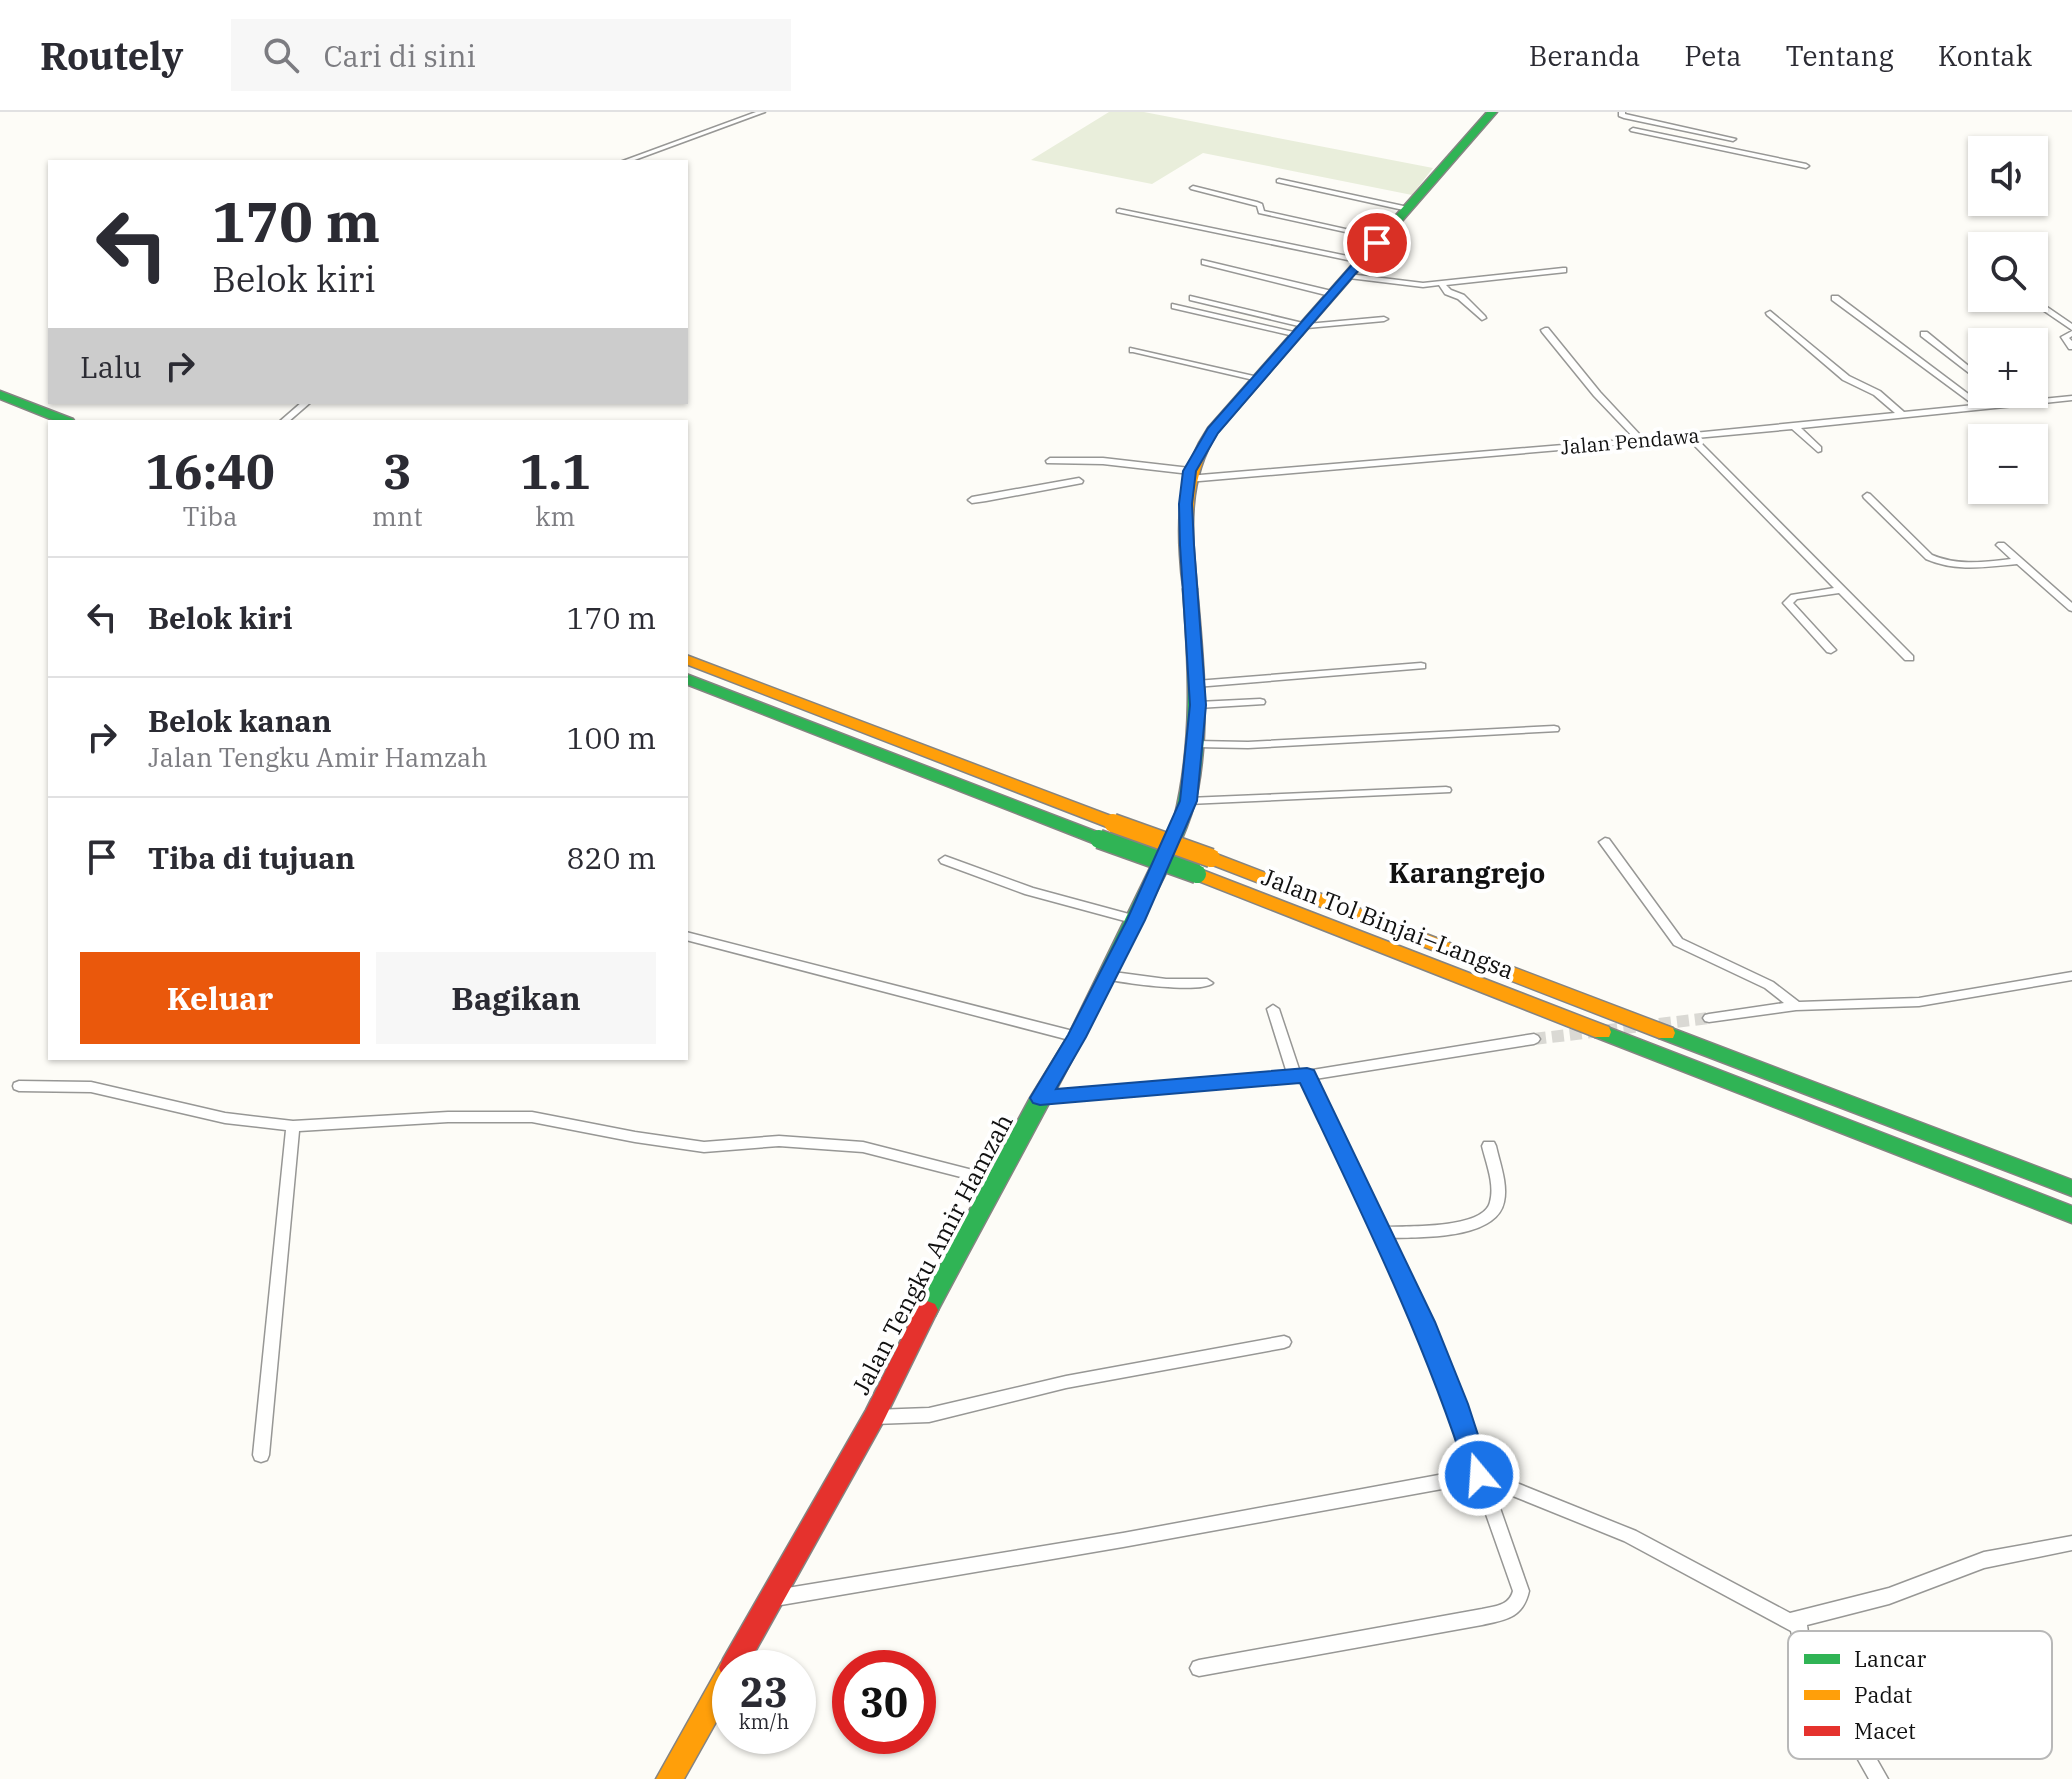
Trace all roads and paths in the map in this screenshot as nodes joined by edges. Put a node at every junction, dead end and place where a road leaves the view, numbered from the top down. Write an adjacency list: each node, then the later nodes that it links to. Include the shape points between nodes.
1 (762, 112): 8 (street)
2 (1492, 112): 12 (highway, Jalan Tengku Amir Hamzah)
3 (1622, 112): 4 (street)
4 (1635, 118): 5 (street); 7 (street)
5 (1633, 130): 6 (street); 9 (street)
6 (1627, 139)
7 (1733, 139)
8 (629, 160)
9 (1806, 166)
10 (1279, 181): 12 (street)
11 (1193, 188): 14 (street, via 1255,203 1261,212)
12 (1408, 209): 14 (highway, Jalan Tengku Amir Hamzah)
13 (1119, 211): 15 (street)
14 (1382, 238): 15 (highway, Jalan Tengku Amir Hamzah)
15 (1362, 261): 18 (highway, Jalan Tengku Amir Hamzah)
16 (1205, 262): 20 (street)
17 (1563, 270): 19 (street)
18 (1349, 276): 19 (street); 20 (highway, Jalan Tengku Amir Hamzah)
19 (1442, 284): 26 (street)
20 (1333, 294): 28 (highway, Jalan Tengku Amir Hamzah)
21 (1193, 298): 28 (street)
22 (1835, 298): 37 (street)
23 (1175, 306): 28 (street)
24 (2047, 312): 30 (street)
25 (1770, 313): 43 (street, via 1846,378 1877,393)
26 (1482, 318)
27 (1384, 319): 28 (street)
28 (1303, 330): 35 (highway, Jalan Tengku Amir Hamzah)
29 (1545, 330): 49 (street)
30 (2072, 331): 32 (street, via 2065,337)
31 (1924, 334): 34 (street)
32 (2072, 347)
33 (1133, 350): 35 (street)
34 (1968, 370)
35 (1258, 379): 53 (highway, Jalan Tengku Amir Hamzah, via 1205,440)
36 (0, 395): 44 (highway)
37 (1968, 397)
38 (2072, 398): 39 (street, Jalan Pendawa)
39 (2048, 400)
40 (305, 404): 45 (street)
41 (1972, 408): 43 (street, Jalan Pendawa)
42 (0, 411): 47 (highway)
43 (1903, 416): 46 (street, Jalan Pendawa)
44 (64, 420)
45 (285, 420)
46 (1794, 426): 48 (street, Jalan Pendawa); 50 (street)
47 (48, 430)
48 (1689, 436): 49 (street, Jalan Pendawa); 58 (street)
49 (1641, 441): 53 (street, Jalan Pendawa)
50 (1818, 449)
51 (1050, 461): 52 (street, Jalan Pendawa)
52 (1073, 461): 53 (street, Jalan Pendawa, via 1118,462); 55 (street, via 1080,485 1045,484)
53 (1189, 475): 65 (highway, Jalan Tengku Amir Hamzah, via 1187,545)
54 (1867, 496): 57 (street, via 1937,562 1965,566)
55 (972, 500)
56 (2001, 545): 57 (street)
57 (2019, 561): 59 (street)
58 (1841, 590): 60 (street, via 1794,597 1788,603); 61 (street)
59 (2072, 608)
60 (1831, 650)
61 (1909, 658)
62 (688, 660): 90 (highway, Jalan Tol Binjai–Langsa, bridge)
63 (1421, 666): 65 (street)
64 (688, 680): 91 (highway, Jalan Tol Binjai–Langsa, bridge)
65 (1196, 684): 67 (highway, Jalan Tengku Amir Hamzah)
66 (1260, 702): 67 (street)
67 (1198, 705): 69 (highway, Jalan Tengku Amir Hamzah)
68 (1554, 729): 69 (street)
69 (1196, 744): 71 (highway, Jalan Tengku Amir Hamzah)
70 (1446, 790): 71 (street)
71 (1188, 801): 74 (highway, Jalan Tengku Amir Hamzah)
72 (1605, 842): 79 (street, via 1678,942 1769,985)
73 (945, 860): 74 (street, via 1029,891)
74 (1136, 920): 76 (highway, Jalan Tengku Amir Hamzah)
75 (688, 937): 82 (street)
76 (1106, 975): 78 (street); 82 (highway, Jalan Tengku Amir Hamzah)
77 (2072, 976): 79 (street, via 1919,1002)
78 (1207, 983)
79 (1796, 1006): 81 (street)
80 (1273, 1009): 84 (street)
81 (1709, 1018)
82 (1077, 1037): 86 (highway, Jalan Tengku Amir Hamzah)
83 (1534, 1039): 84 (street)
84 (1301, 1076): 86 (street); 92 (street)
85 (19, 1086): 87 (street, via 91,1087 225,1118)
86 (1040, 1098): 89 (highway, Jalan Tengku Amir Hamzah)
87 (293, 1126): 89 (street, via 532,1117 704,1147 779,1141 863,1147); 95 (street)
88 (1489, 1146): 92 (street, via 1497,1186 1494,1209 1486,1220 1456,1228)
89 (997, 1181): 94 (highway, Jalan Tengku Amir Hamzah)
90 (2072, 1188)
91 (2072, 1215)
92 (1381, 1233): 96 (street, via 1423,1322)
93 (1284, 1342): 94 (street, via 1066,1382 929,1415)
94 (874, 1417): 98 (highway, Jalan Tengku Amir Hamzah)
95 (261, 1455)
96 (1479, 1475): 98 (street); 99 (street, via 1630,1536); 102 (street, via 1521,1591 1514,1608)
97 (2072, 1543): 99 (street, via 1984,1560 1889,1596 1789,1621)
98 (772, 1598): 101 (highway, Jalan Tengku Amir Hamzah)
99 (1799, 1626): 100 (street)
100 (1800, 1631)
101 (742, 1650)
102 (1199, 1668)
103 (712, 1703): 105 (highway, Jalan Tengku Amir Hamzah)
104 (1868, 1759): 106 (street)
105 (669, 1779)
106 (1879, 1779)

